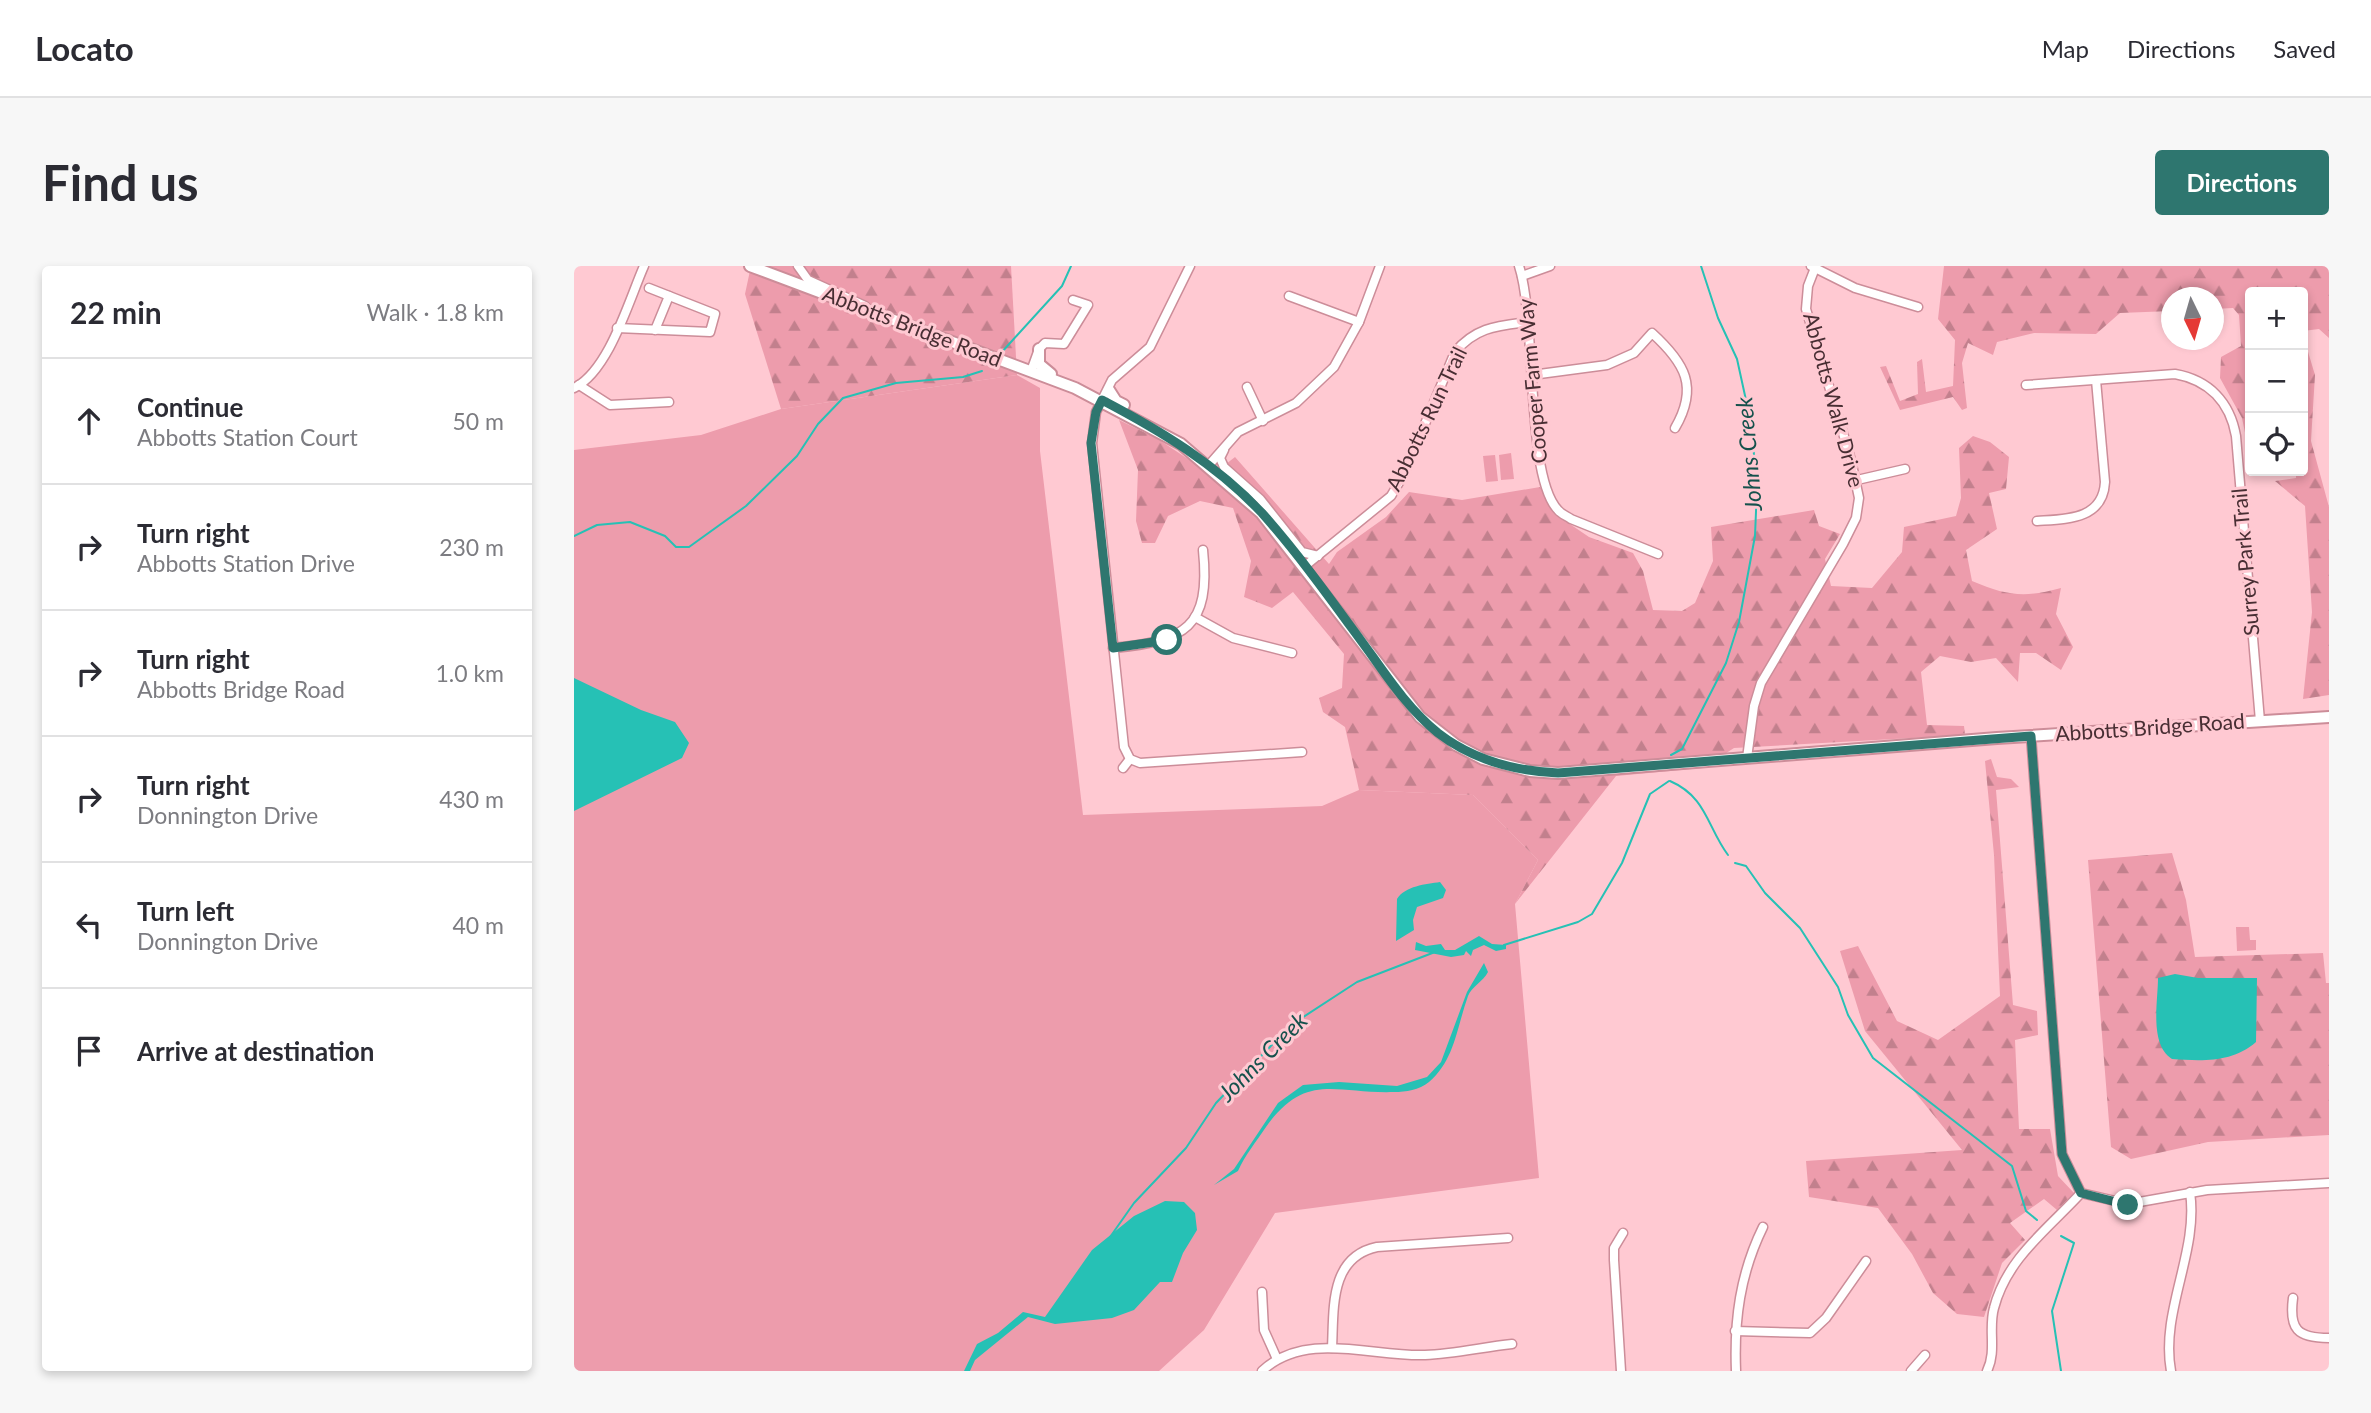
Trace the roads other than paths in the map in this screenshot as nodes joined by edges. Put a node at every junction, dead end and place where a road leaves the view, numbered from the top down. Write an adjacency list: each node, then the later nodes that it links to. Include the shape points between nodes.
1 (645, 266): 18 (street)
2 (750, 266): 15 (main road, Abbotts Bridge Road)
3 (798, 266): 15 (street, via 808,280)
4 (1190, 266): 28 (street, via 1150,347 1112,380)
5 (1380, 266): 16 (street)
6 (1519, 266): 9 (street, Cooper Farm Way)
7 (1550, 266): 9 (street)
8 (1813, 267): 14 (street, via 1855,288); 37 (street, Abbotts Walk Drive, via 1806,309)
9 (1522, 276): 17 (street, Cooper Farm Way)
10 (649, 288): 11 (street)
11 (669, 296): 19 (street); 19 (street, via 715,314 710,332)
12 (1289, 296): 16 (street)
13 (1073, 300): 20 (street, via 1088,305 1064,344 1045,343)
14 (1918, 307)
15 (877, 313): 21 (main road, Abbotts Bridge Road)
16 (1359, 322): 31 (street, via 1334,367 1320,382 1296,403)
17 (1528, 322): 22 (street, Cooper Farm Way); 41 (street, Abbotts Run Trail, via 1489,326 1466,339 1455,352 1391,496)
18 (617, 328): 19 (street); 25 (street, via 596,369)
19 (655, 330)
20 (1039, 349): 21 (street); 27 (main road, Abbotts Bridge Road, via 1041,368 1073,382)
21 (1025, 369): 27 (main road, Abbotts Bridge Road)
22 (1532, 375): 33 (street, via 1607,365 1634,353 1652,333 1674,355 1687,380 1686,403); 40 (street, Cooper Farm Way, via 1541,472 1558,511)
23 (2096, 380): 24 (street, Surrey Park Trail); 38 (street, via 2105,482 2102,497 2082,516); 47 (street, Surrey Park Trail, via 2184,376 2211,389 2229,412 2236,436)
24 (2026, 385)
25 (577, 386): 30 (street, via 610,405)
26 (1247, 387): 31 (street)
27 (1075, 388): 29 (main road, Abbotts Bridge Road)
28 (1109, 390): 29 (street); 32 (main road, Abbotts Bridge Road, via 1116,401 1149,417)
29 (1102, 400): 32 (main road, Abbotts Bridge Road); 44 (street, via 1091,443)
30 (669, 402)
31 (1263, 421): 34 (street, via 1238,432)
32 (1152, 426): 35 (main road, Abbotts Bridge Road)
33 (1675, 428)
34 (1226, 444): 35 (street); 41 (street, via 1220,458 1224,467 1260,499 1301,552)
35 (1209, 465): 42 (main road, Abbotts Bridge Road, via 1261,513)
36 (1905, 469): 37 (street)
37 (1857, 480): 50 (street, Abbotts Walk Drive, via 1856,519 1761,683)
38 (2037, 521)
39 (1203, 550): 43 (street, via 1204,595)
40 (1658, 554)
41 (1318, 556): 42 (street, Abbotts Run Trail)
42 (1305, 566): 50 (main road, Abbotts Bridge Road, via 1420,717 1448,740 1483,759 1530,772 1558,773)
43 (1195, 617): 44 (street, via 1167,640); 45 (street, via 1233,638)
44 (1113, 648): 51 (street, via 1124,747)
45 (1292, 653)
46 (2329, 717): 47 (main road, Abbotts Bridge Road)
47 (2260, 721): 48 (main road, Abbotts Bridge Road)
48 (2031, 736): 50 (main road, Abbotts Bridge Road); 55 (street, via 2062,1154)
49 (1303, 752): 51 (street, via 1163,762)
50 (1747, 758)
51 (1130, 759): 52 (street)
52 (1123, 768)
53 (2329, 1183): 54 (street)
54 (2190, 1192): 55 (street, via 2128,1205); 73 (street, via 2192,1227 2167,1350)
55 (2081, 1193): 72 (street, via 2008,1270 1992,1315 1993,1359)
56 (1763, 1227): 62 (street, via 1741,1288)
57 (1623, 1233): 69 (street, via 1614,1248)
58 (1508, 1238): 65 (street, via 1377,1247 1356,1254 1341,1272)
59 (1866, 1261): 62 (street, via 1811,1333)
60 (1262, 1292): 67 (street, via 1264,1330)
61 (2292, 1298): 63 (street, via 2290,1317 2295,1328 2304,1335)
62 (1735, 1331): 70 (street)
63 (2329, 1338)
64 (1512, 1344): 65 (street, via 1422,1355)
65 (1332, 1348): 67 (street, via 1297,1351)
66 (1925, 1354): 71 (street)
67 (1277, 1359): 68 (street)
68 (1262, 1371)
69 (1621, 1371)
70 (1736, 1371)
71 (1910, 1371)
72 (1987, 1371)
73 (2171, 1371)

